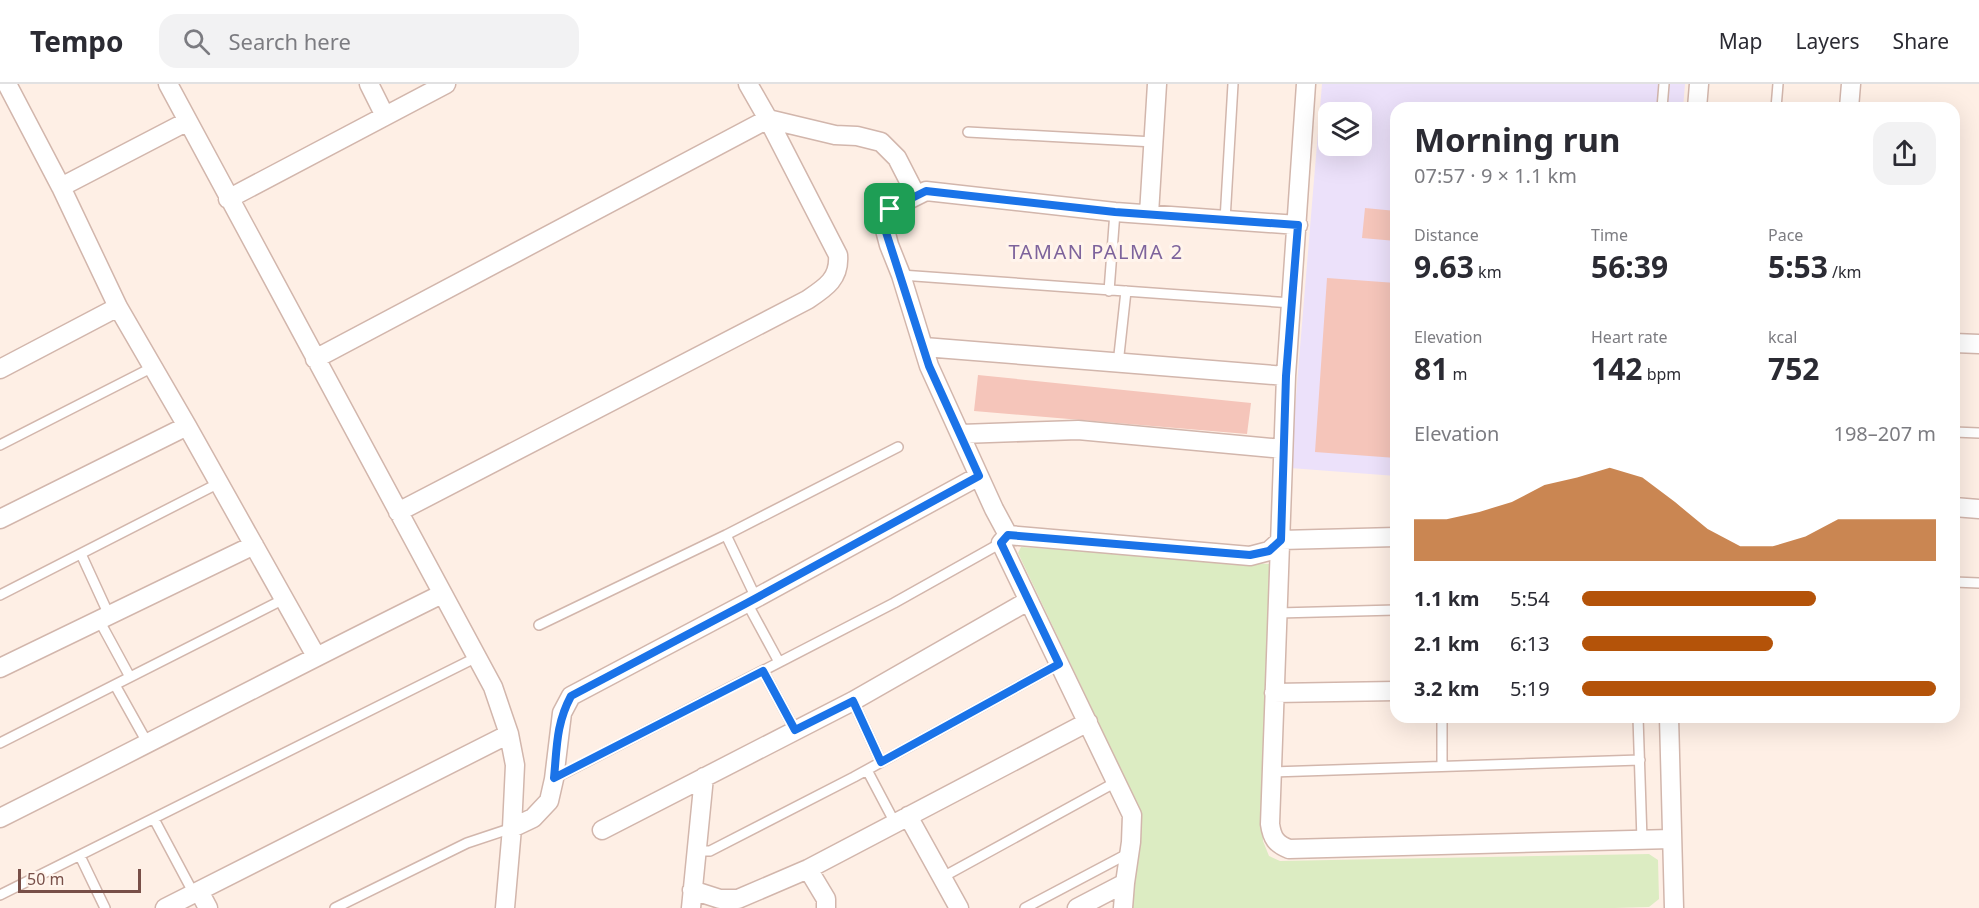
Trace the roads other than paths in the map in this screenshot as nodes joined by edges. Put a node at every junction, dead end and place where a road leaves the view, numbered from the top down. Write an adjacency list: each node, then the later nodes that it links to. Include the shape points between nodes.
1 (7, 84): 22 (street)
2 (168, 84): 19 (street)
3 (369, 84): 17 (street)
4 (446, 84): 17 (street)
5 (748, 84): 18 (street)
6 (1157, 84): 21 (street)
7 (1233, 84): 27 (lane)
8 (1306, 84): 28 (street)
9 (1664, 84): 13 (lane)
10 (1699, 84): 14 (street)
11 (1778, 84): 15 (lane)
12 (1851, 84): 16 (street)
13 (1662, 102)
14 (1698, 102)
15 (1776, 102)
16 (1850, 102)
17 (385, 116): 24 (street)
18 (768, 119): 23 (street, via 880,142 897,158); 37 (street); 53 (street, via 838,255 836,275 827,286 807,300)
19 (188, 121): 22 (street); 24 (street)
20 (968, 132): 21 (lane)
21 (1154, 142): 26 (street)
22 (61, 186): 33 (street)
23 (916, 195): 25 (street, via 926,191); 29 (street, via 890,209 884,226)
24 (228, 199): 37 (street)
25 (1115, 212): 26 (street); 30 (lane)
26 (1149, 214): 27 (street)
27 (1226, 220): 28 (street)
28 (1298, 225): 32 (street)
29 (901, 276): 30 (lane); 36 (street)
30 (1109, 291): 31 (lane)
31 (1126, 291): 32 (lane); 38 (lane)
32 (1292, 303): 41 (street)
33 (118, 307): 39 (street); 40 (street)
34 (1960, 343): 35 (street)
35 (1979, 344)
36 (924, 347): 38 (street); 44 (street)
37 (315, 359): 53 (street)
38 (1118, 364): 41 (street)
39 (153, 367): 42 (street); 46 (lane)
40 (0, 369)
41 (1286, 376): 48 (street)
42 (187, 426): 50 (street); 54 (street)
43 (1960, 432): 45 (lane)
44 (961, 434): 48 (street, via 1078,430); 49 (street)
45 (1979, 434)
46 (0, 445)
47 (898, 447): 55 (lane)
48 (1283, 449): 58 (street)
49 (979, 476): 57 (street); 66 (street)
50 (219, 483): 59 (street); 60 (lane)
51 (1960, 507): 52 (street)
52 (1979, 509)
53 (398, 512): 63 (street)
54 (0, 519)
55 (726, 535): 66 (lane); 71 (lane)
56 (1390, 537): 58 (street)
57 (1004, 539): 58 (street, via 1250,555 1269,551); 67 (street); 74 (lane, via 894,603)
58 (1281, 540): 69 (street)
59 (254, 545): 65 (street); 70 (street)
60 (81, 554): 64 (lane); 70 (lane)
61 (1960, 582): 62 (lane)
62 (1979, 583)
63 (442, 594): 72 (street); 73 (street)
64 (0, 595)
65 (284, 599): 72 (street); 78 (lane)
66 (751, 601): 74 (lane); 97 (street, via 571,696 562,713)
67 (1028, 601): 75 (street); 82 (street)
68 (1390, 610): 69 (lane)
69 (1278, 613): 81 (street)
70 (104, 617): 76 (street); 78 (lane)
71 (539, 625)
72 (316, 656): 90 (street)
73 (477, 657): 88 (street, via 493,687); 100 (lane)
74 (779, 662): 77 (lane)
75 (1059, 664): 83 (street); 92 (lane)
76 (0, 668)
77 (763, 671): 87 (lane); 97 (lane)
78 (130, 677): 79 (lane)
79 (115, 685): 89 (lane); 90 (lane)
80 (1390, 691): 81 (street)
81 (1274, 693): 95 (street)
82 (853, 701): 87 (street); 92 (lane)
83 (1088, 722): 98 (street); 101 (street)
84 (1442, 723): 93 (lane)
85 (1638, 723): 91 (lane)
86 (1669, 723): 104 (street)
87 (795, 730): 96 (street)
88 (509, 734): 102 (street, via 515,765); 112 (street)
89 (0, 743)
90 (148, 744): 99 (street)
91 (1640, 760): 93 (lane); 105 (lane)
92 (881, 762): 94 (lane)
93 (1442, 766): 95 (lane)
94 (867, 770): 101 (lane); 106 (lane, via 710,851)
95 (1272, 772): 105 (street, via 1272,835 1279,845 1289,849)
96 (704, 777): 103 (street); 106 (street)
97 (554, 778): 102 (street, via 549,801 533,819)
98 (1116, 782): 107 (street, via 1132,815); 110 (lane)
99 (0, 818)
100 (154, 819): 108 (lane); 112 (lane)
101 (902, 820): 109 (street); 110 (street)
102 (512, 828): 118 (lane, via 467,843); 119 (street)
103 (602, 830)
104 (1671, 839): 105 (street); 125 (street)
105 (1642, 840)
106 (696, 851): 114 (street)
107 (1130, 852): 111 (street); 122 (lane)
108 (80, 856): 113 (lane); 115 (lane)
109 (808, 869): 114 (street, via 754,895 728,900); 120 (street, via 826,899)
110 (941, 878): 121 (street)
111 (1125, 883): 123 (street); 124 (street)
112 (197, 892): 116 (street); 117 (street)
113 (0, 896)
114 (692, 899)
115 (105, 908)
116 (165, 908)
117 (208, 908)
118 (335, 908)
119 (505, 908)
120 (826, 908)
121 (959, 908)
122 (1025, 908)
123 (1077, 908)
124 (1124, 908)
125 (1674, 908)

